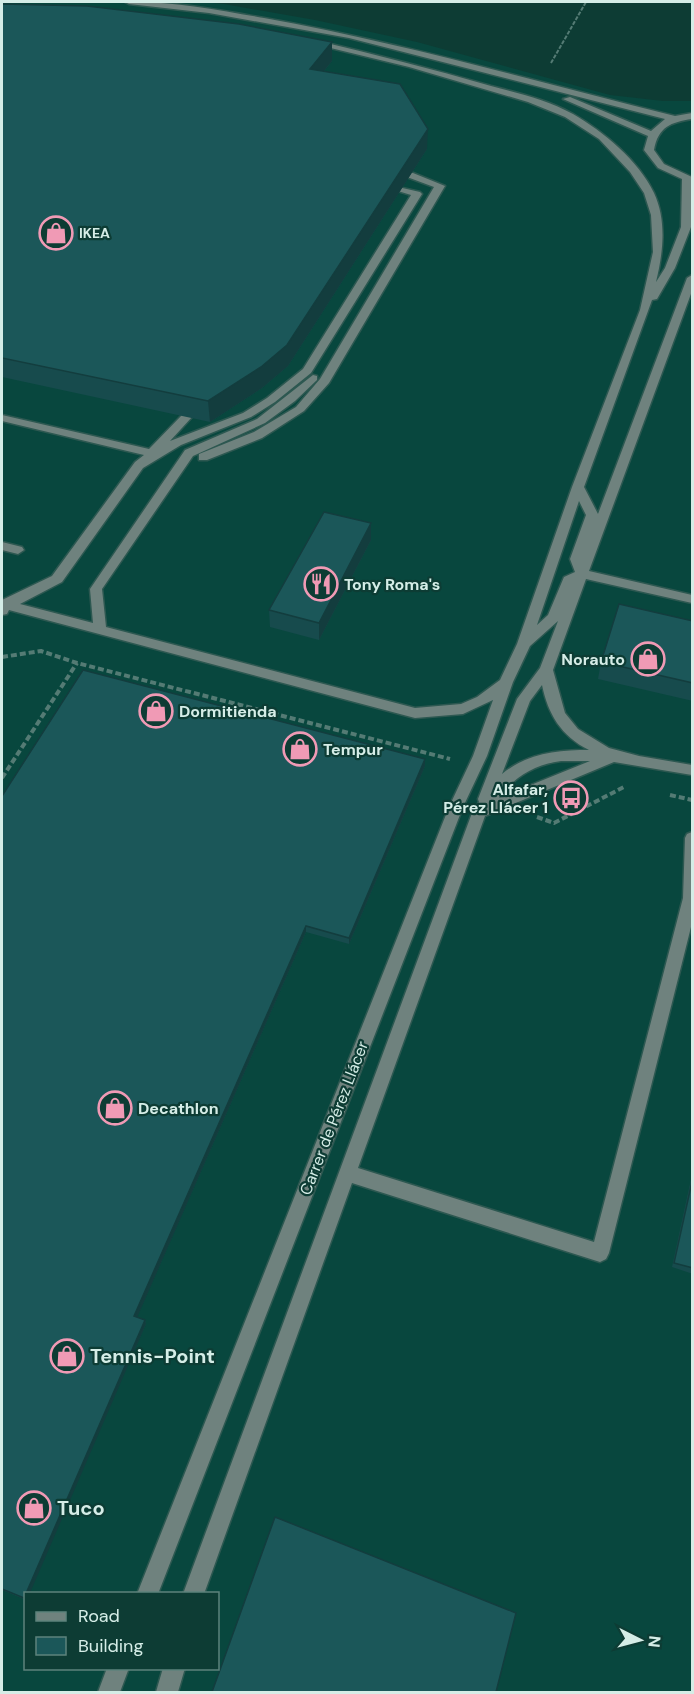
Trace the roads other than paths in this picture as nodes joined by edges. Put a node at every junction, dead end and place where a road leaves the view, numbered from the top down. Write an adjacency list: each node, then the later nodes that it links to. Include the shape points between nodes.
1 (129, 2): 3 (street)
2 (192, 2): 3 (street)
3 (209, 11): 5 (street, via 349,36)
4 (300, 40): 11 (street, via 411,65 531,100 568,115 602,137 634,170 656,215 658,252)
5 (522, 81): 7 (street); 8 (street)
6 (693, 116): 7 (street)
7 (674, 119): 8 (street)
8 (651, 134): 9 (street, via 649,150 662,166)
9 (690, 179): 11 (street, via 686,227 670,268)
10 (693, 278): 18 (street)
11 (645, 310): 15 (street, Carrer de Pérez Llácer)
12 (186, 417): 14 (street)
13 (2, 418): 14 (street)
14 (152, 453): 20 (street, via 139,465 57,579); 21 (street, via 247,415 307,371 417,194 406,182 429,191 312,380 261,421 189,453 96,589)
15 (578, 487): 18 (street, via 592,515 576,559); 22 (street, Carrer de Pérez Llácer)
16 (2, 546): 17 (street)
17 (18, 550)
18 (582, 574): 19 (street); 22 (street, via 569,580 554,617); 23 (street)
19 (693, 599)
20 (3, 606): 21 (street)
21 (100, 628): 24 (street, via 415,713 449,713 483,703)
22 (524, 644): 24 (street, Carrer de Pérez Llácer)
23 (546, 670): 25 (street, via 561,718 579,736); 27 (street, via 524,699)
24 (506, 682): 30 (street, Carrer de Pérez Llácer)
25 (617, 758): 26 (street, Carrer de Pérez Llácer); 27 (street); 27 (street, Carrer de Pérez Llácer, via 566,754 538,760 509,776)
26 (693, 770)
27 (479, 813): 29 (street, Carrer de Pérez Llácer)
28 (693, 838): 29 (street, via 692,898 600,1253)
29 (347, 1173): 31 (street, Carrer de Pérez Llácer)
30 (147, 1592)
31 (193, 1592)
32 (117, 1670): 34 (street)
33 (173, 1670): 35 (street)
34 (109, 1692)
35 (167, 1692)

